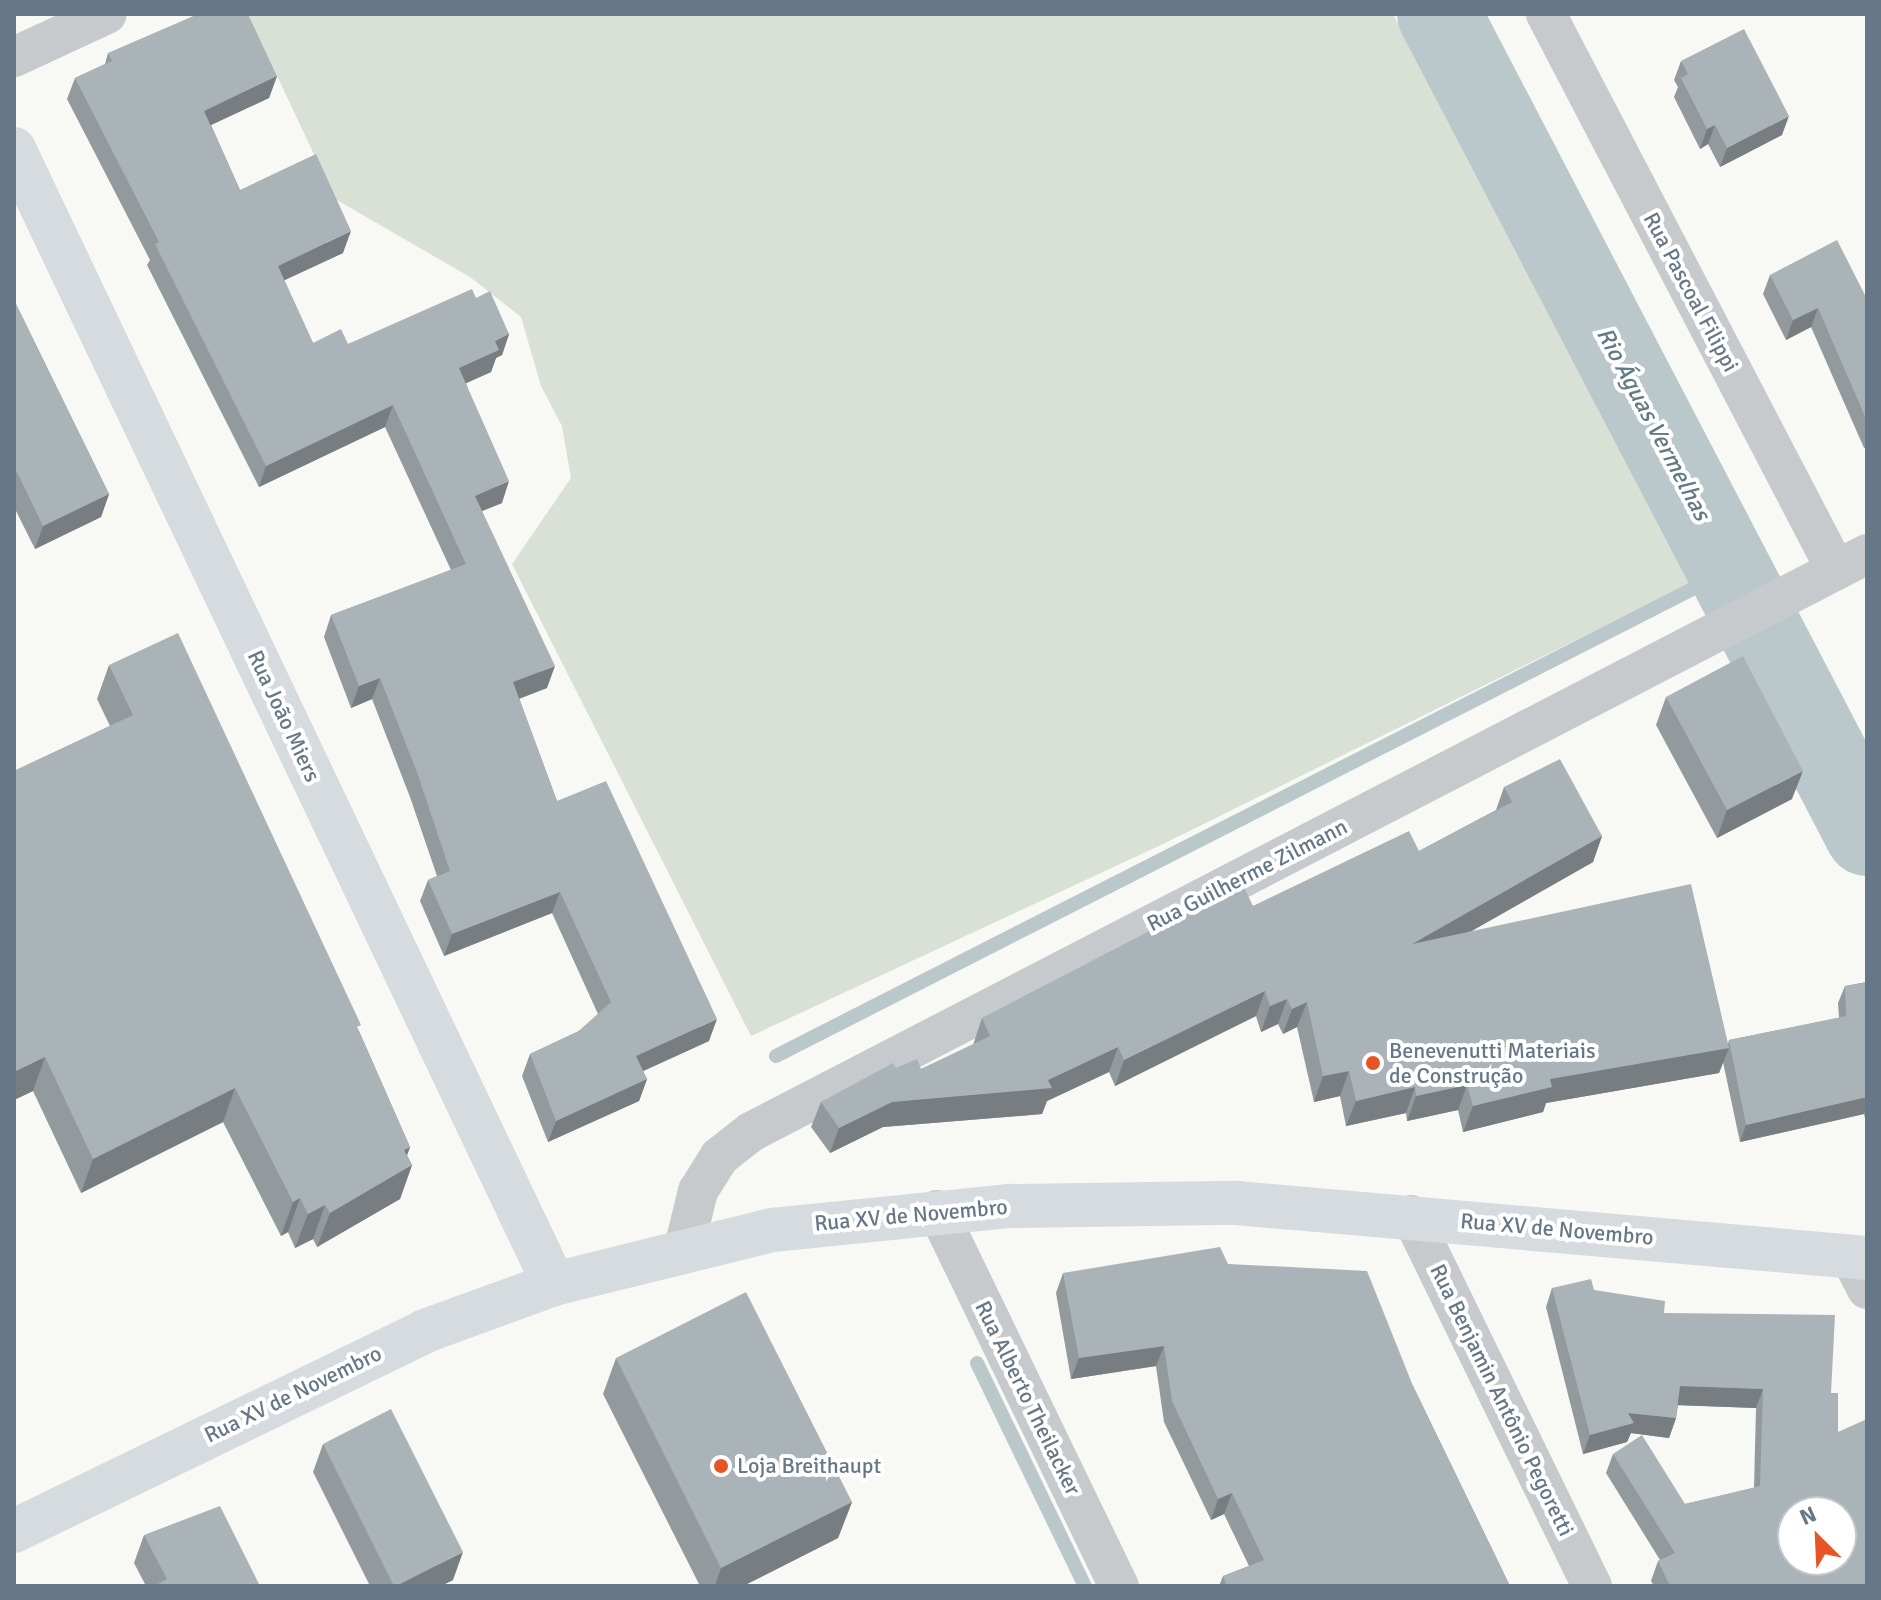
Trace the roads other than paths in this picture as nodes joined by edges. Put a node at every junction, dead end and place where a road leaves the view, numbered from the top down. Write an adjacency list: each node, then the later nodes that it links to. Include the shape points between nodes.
1 (107, 14): 3 (street)
2 (1546, 14): 5 (street, Rua Pascoal Filippi)
3 (14, 57)
4 (14, 149): 10 (main road, Rua João Miers)
5 (1852, 562): 8 (street, Rua Guilherme Zilmann, via 751,1132 719,1157 698,1191)
6 (937, 1210): 7 (main road, Rua XV de Novembro, via 1150,1202); 8 (main road, Rua XV de Novembro, via 773,1230); 12 (street, Rua Alberto Theilacker)
7 (1411, 1215): 9 (main road, Rua XV de Novembro); 13 (street, Rua Benjamin Antônio Pegoretti)
8 (684, 1248): 10 (main road, Rua XV de Novembro)
9 (1861, 1268)
10 (554, 1284): 11 (main road, Rua XV de Novembro, via 355,1362)
11 (14, 1531)
12 (1119, 1586)
13 (1592, 1586)

